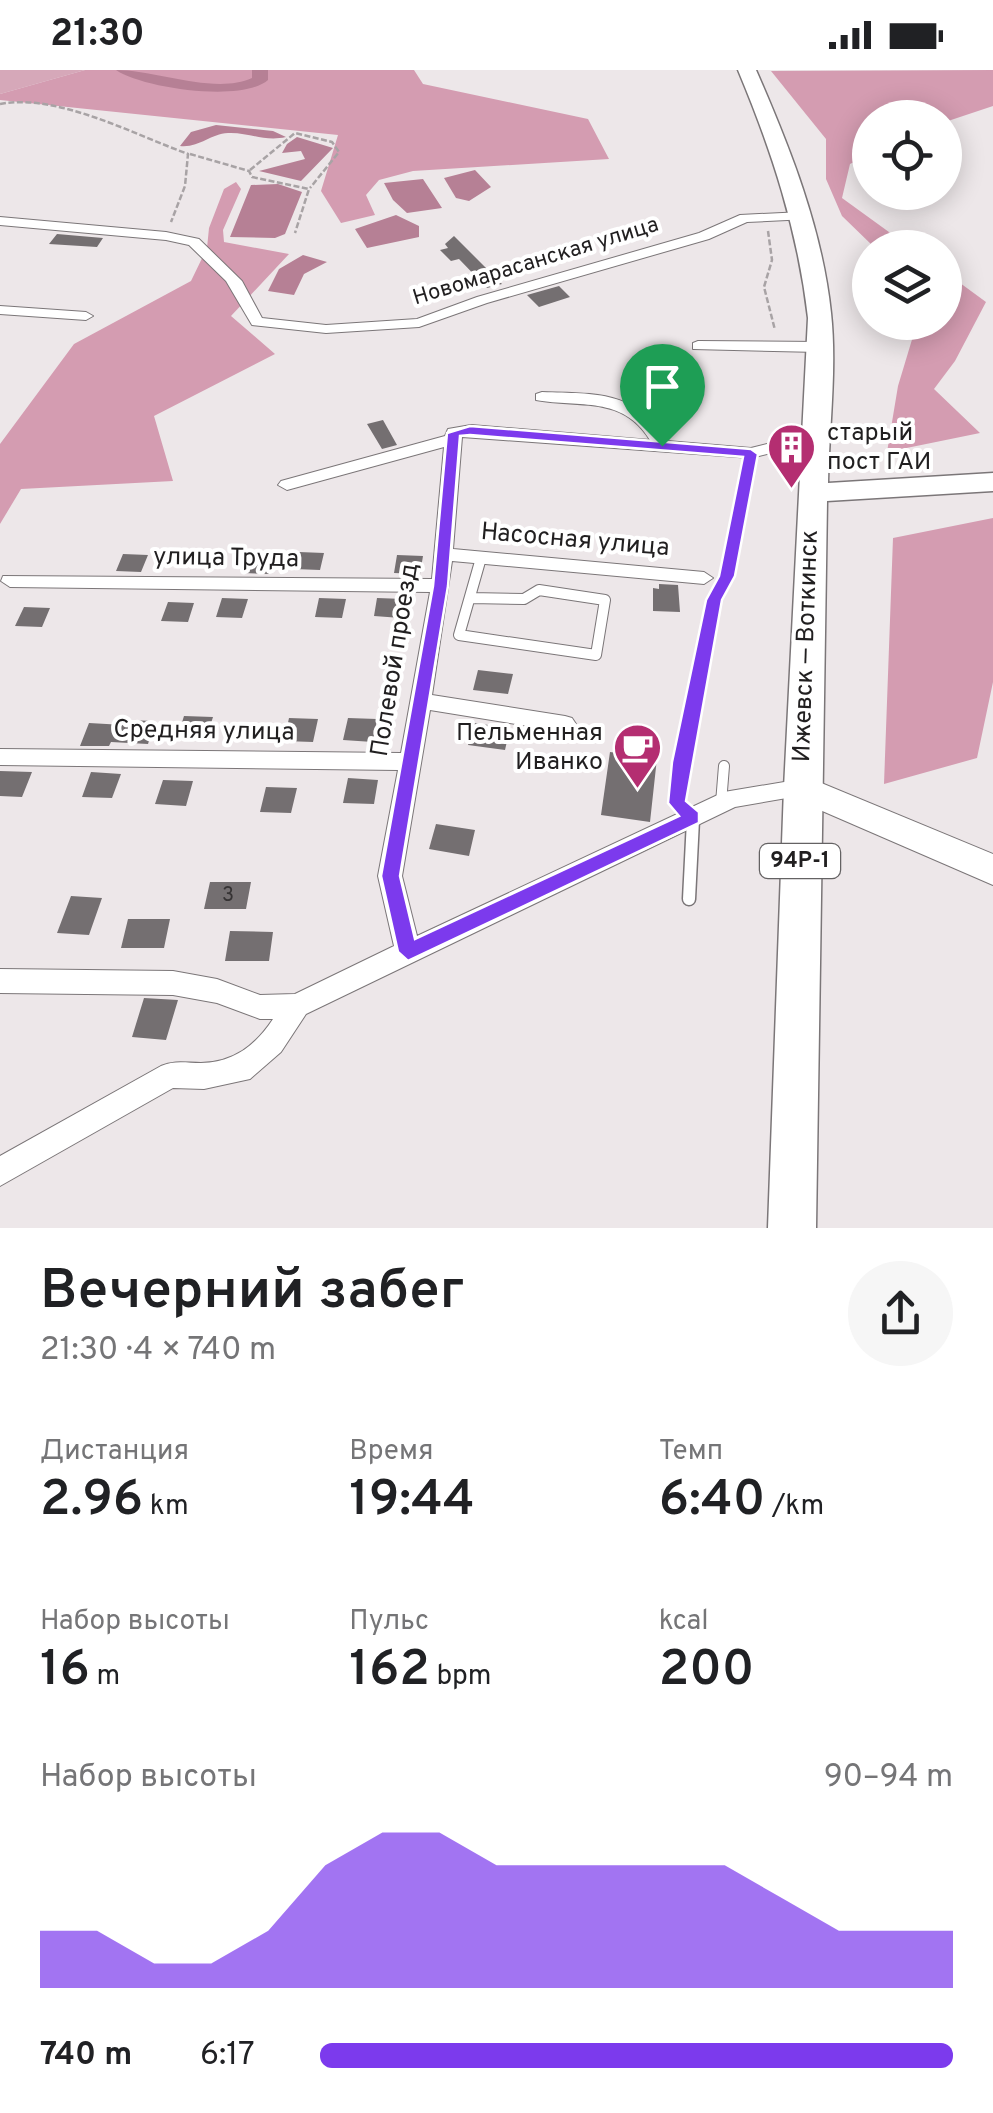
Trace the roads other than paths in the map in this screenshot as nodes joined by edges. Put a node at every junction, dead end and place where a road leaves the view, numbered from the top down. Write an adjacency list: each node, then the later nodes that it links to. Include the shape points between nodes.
1 (748, 73): 2 (main road, Ижевск — Воткинск / 94Р-1)
2 (803, 216): 3 (street, Новомарасанская улица, via 745,218 419,323 351,328 257,322 242,290 203,259 194,242); 7 (main road, Ижевск — Воткинск / 94Р-1, via 815,266)
3 (0, 222)
4 (0, 310): 5 (street)
5 (86, 316)
6 (698, 346): 7 (street)
7 (819, 347): 10 (main road, Ижевск — Воткинск / 94Р-1)
8 (542, 397): 11 (street, via 630,406 649,420)
9 (455, 435): 11 (street); 13 (street); 15 (street, Полевой проезд)
10 (814, 437): 11 (street, via 751,454); 14 (main road, Ижевск — Воткинск / 94Р-1)
11 (662, 446)
12 (993, 482): 14 (main road)
13 (287, 485)
14 (812, 493): 27 (main road, Ижевск — Воткинск / 94Р-1)
15 (442, 554): 16 (street, Насосная улица); 19 (street, Полевой проезд)
16 (481, 558): 17 (street, Насосная улица); 20 (lane)
17 (704, 578)
18 (10, 582): 19 (street, улица Труда)
19 (440, 586): 21 (street, Полевой проезд)
20 (470, 598): 20 (lane, via 459,635 596,656 605,600 539,590 524,599)
21 (421, 701): 22 (street); 24 (street, Полевой проезд)
22 (566, 724)
23 (0, 757): 24 (street, Средняя улица)
24 (407, 762): 32 (street, Полевой проезд, via 390,876)
25 (681, 762): 29 (lane, via 677,803)
26 (724, 766): 28 (lane)
27 (802, 788): 28 (street); 30 (street); 36 (main road, Ижевск — Воткинск / 94Р-1)
28 (721, 804): 29 (street)
29 (693, 818): 31 (lane); 32 (street)
30 (993, 870)
31 (688, 899)
32 (408, 952): 34 (street)
33 (0, 982): 34 (street, via 173,983 260,1007)
34 (298, 1006): 35 (street, via 272,1043 241,1070 170,1076)
35 (0, 1172)
36 (792, 1228)

